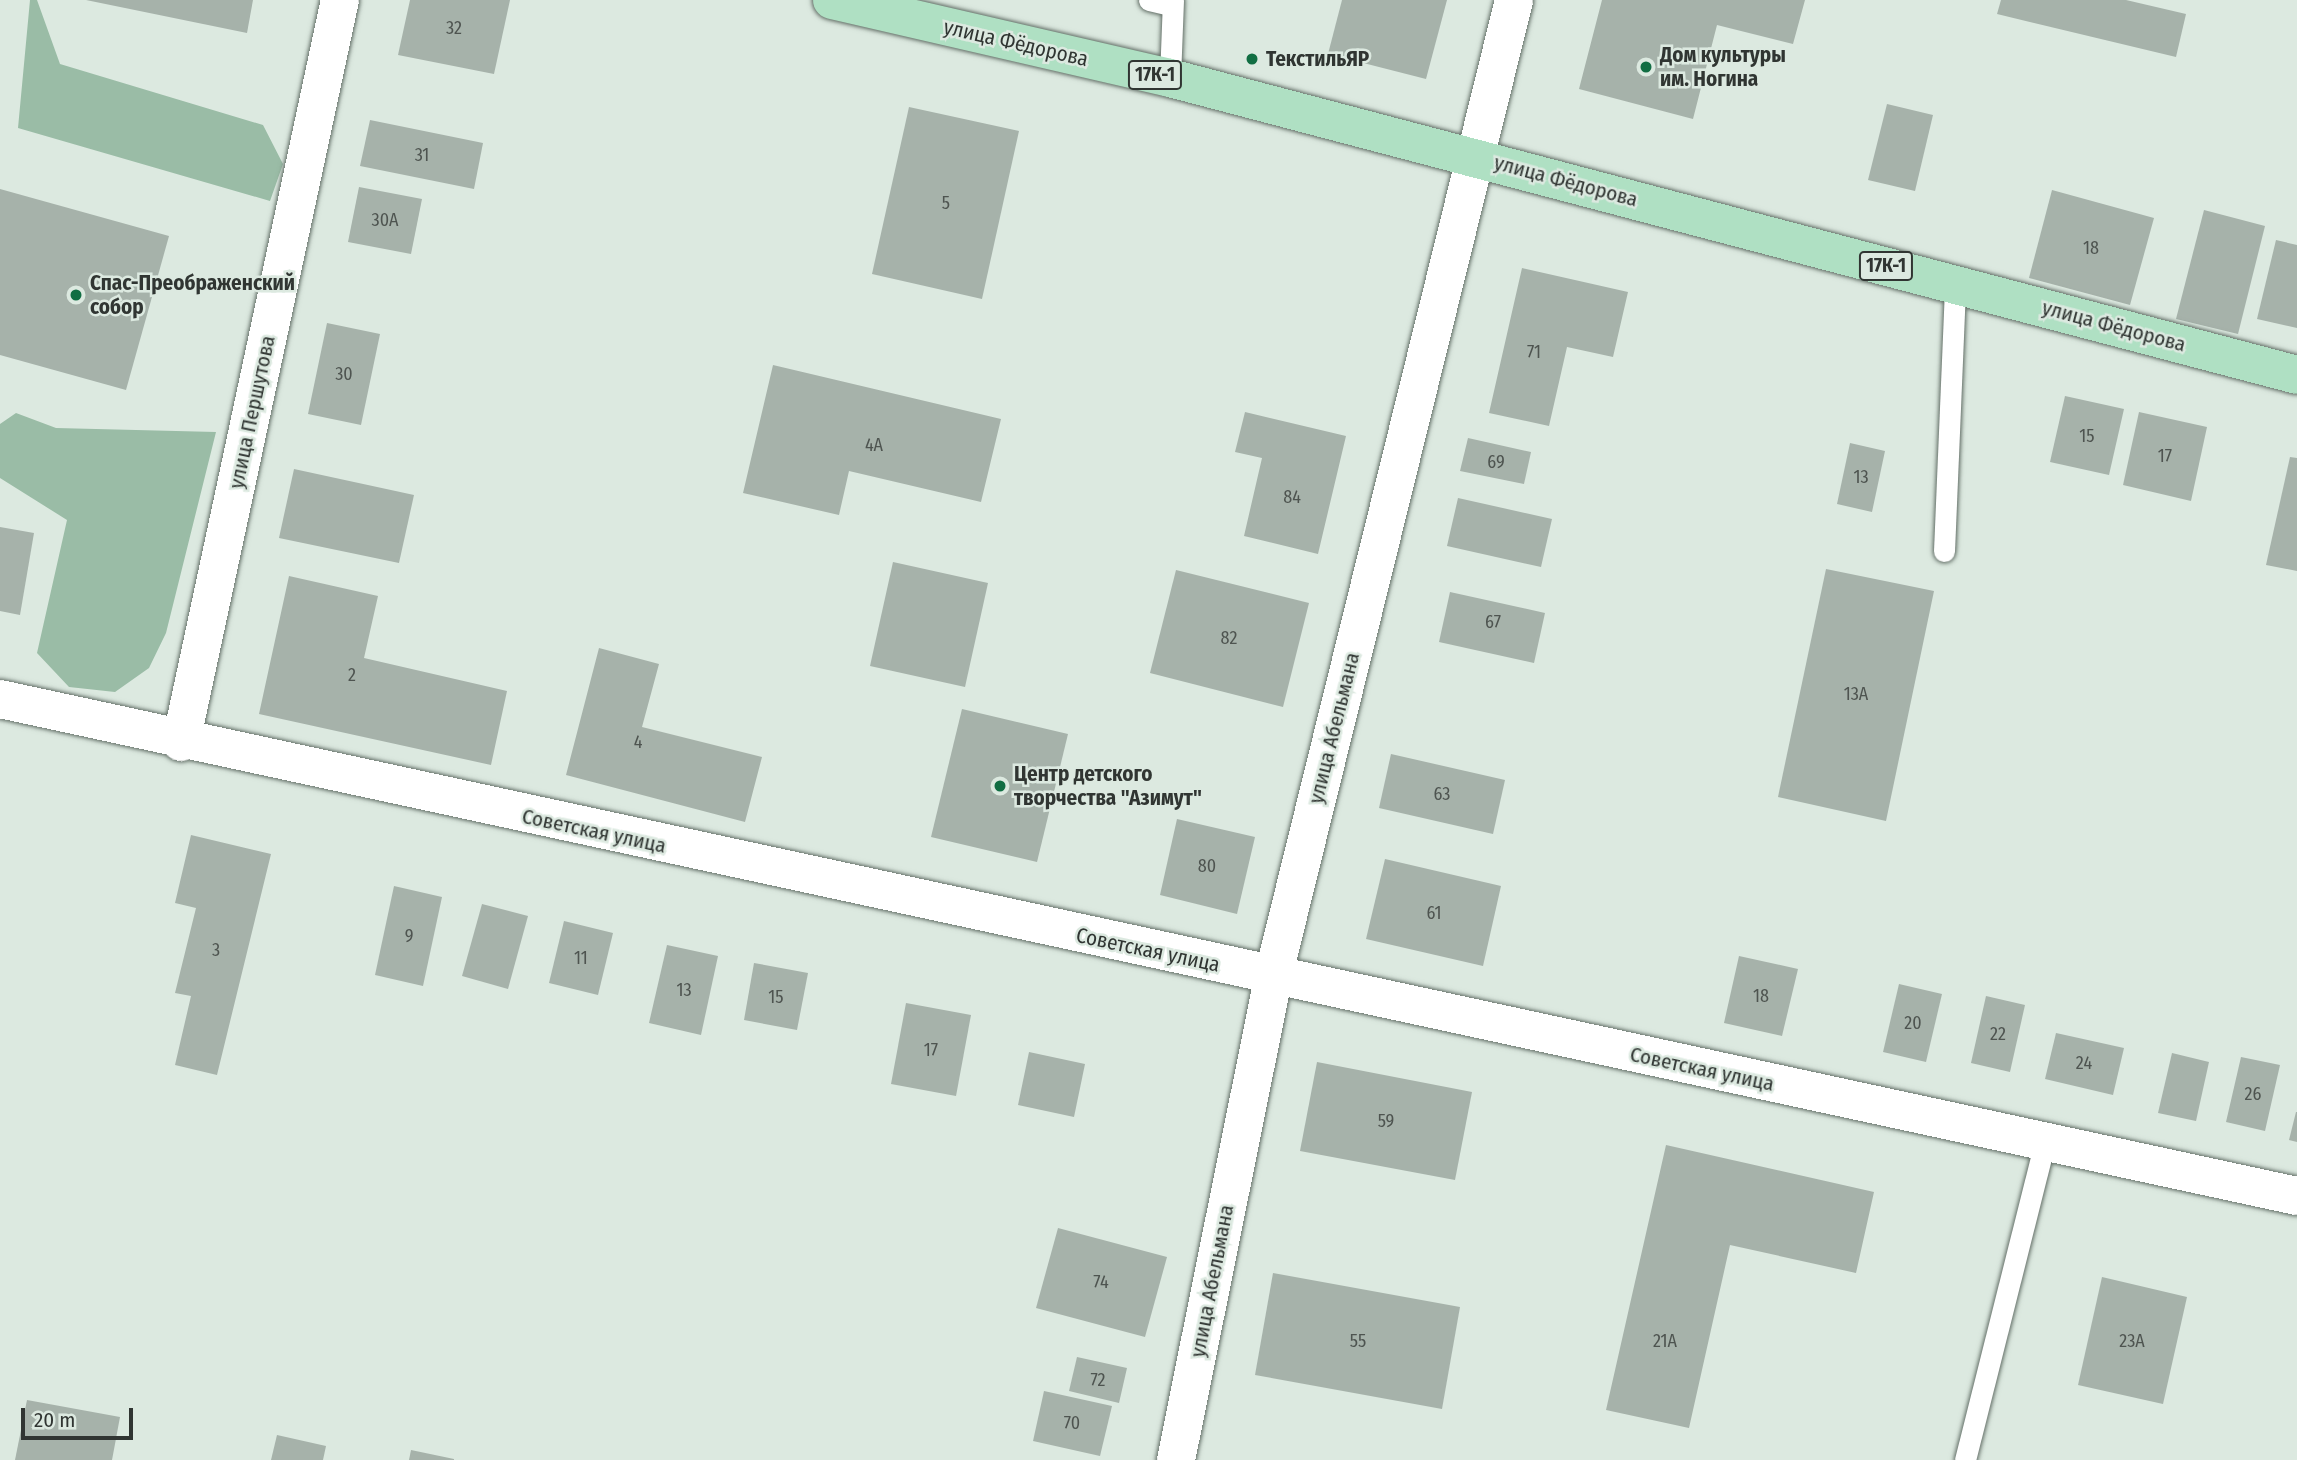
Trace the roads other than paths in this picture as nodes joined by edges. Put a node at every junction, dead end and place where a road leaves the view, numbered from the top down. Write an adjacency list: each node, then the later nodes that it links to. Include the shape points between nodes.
1 (340, 0): 13 (street, улица Першутова)
2 (832, 0): 6 (main road, улица Фёдорова / 17К-1)
3 (1149, 0): 5 (lane)
4 (1514, 0): 8 (street, улица Абельмана)
5 (1172, 2): 7 (lane)
6 (938, 12): 7 (main road, улица Фёдорова / 17К-1)
7 (1170, 78): 8 (main road, улица Фёдорова / 17К-1)
8 (1476, 158): 9 (main road, улица Фёдорова / 17К-1); 14 (street, улица Абельмана)
9 (1955, 284): 10 (main road, улица Фёдорова / 17К-1); 11 (lane)
10 (2297, 375)
11 (1944, 551)
12 (0, 699): 13 (street, Советская улица)
13 (181, 742): 14 (street, Советская улица)
14 (1272, 977): 15 (street, Советская улица); 17 (street, улица Абельмана)
15 (2045, 1142): 16 (street, Советская улица); 18 (lane)
16 (2297, 1196)
17 (1176, 1460)
18 (1965, 1460)

